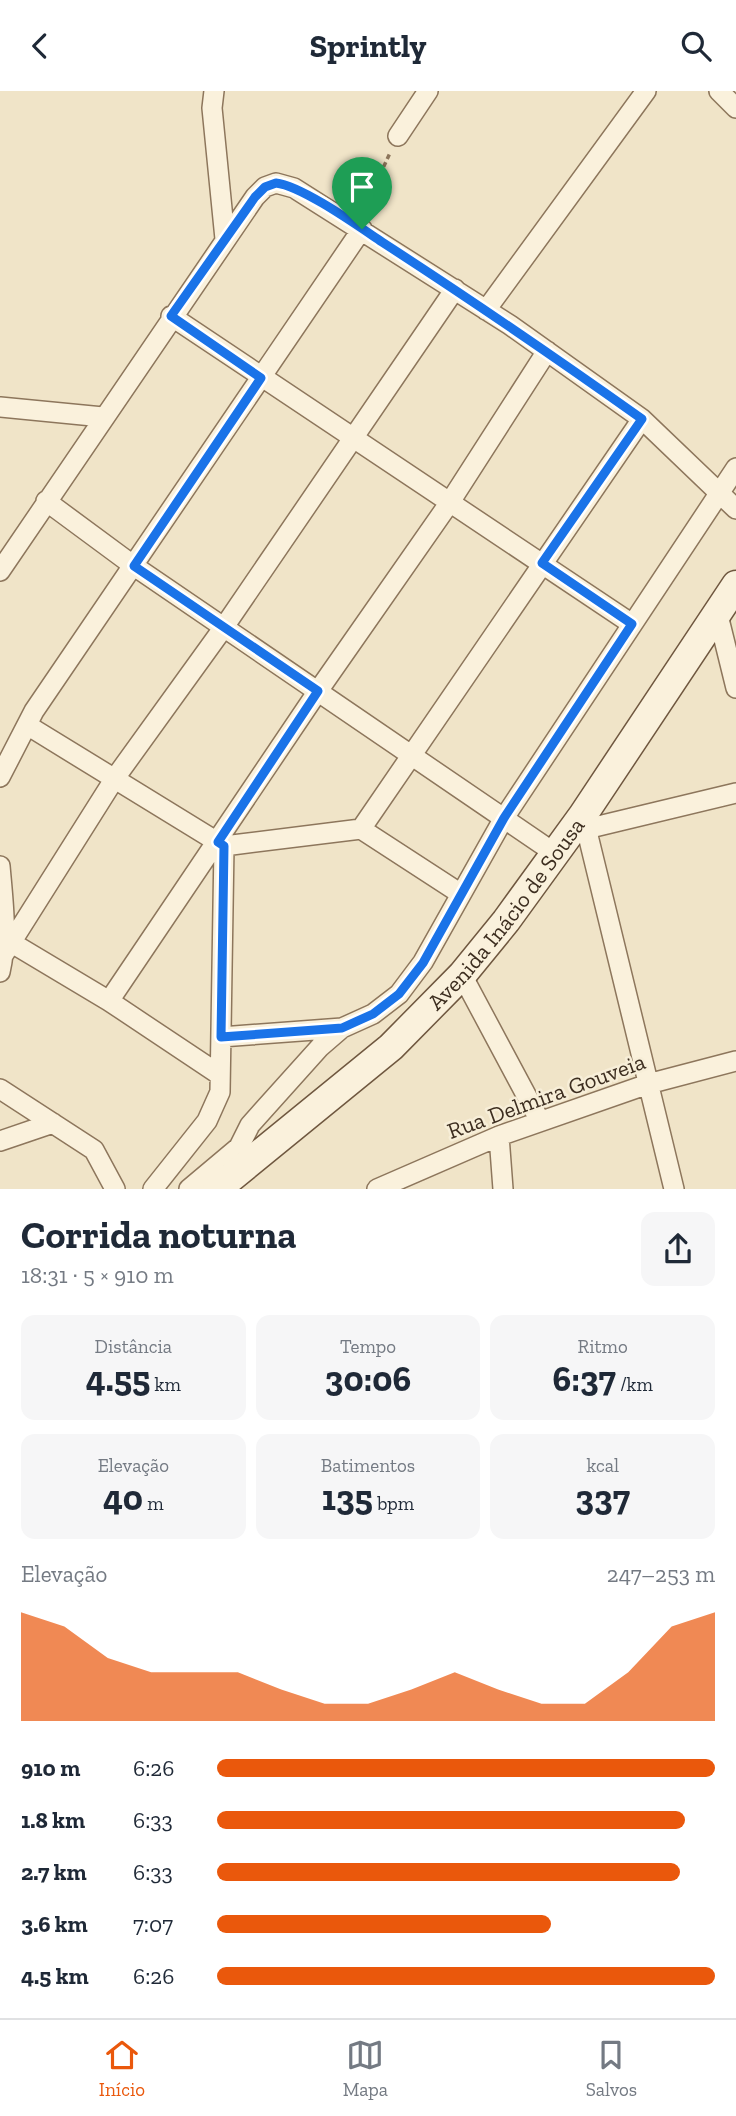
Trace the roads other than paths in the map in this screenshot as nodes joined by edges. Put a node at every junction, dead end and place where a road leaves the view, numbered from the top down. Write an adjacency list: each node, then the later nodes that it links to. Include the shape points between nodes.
1 (214, 91): 8 (street)
2 (428, 91): 6 (street)
3 (646, 91): 10 (street)
4 (719, 91): 5 (street)
5 (736, 108)
6 (398, 136)
7 (362, 229): 8 (street, via 294,188 276,183 255,197); 9 (street); 13 (street)
8 (225, 239): 11 (street)
9 (455, 289): 10 (street); 17 (street)
10 (486, 310): 12 (street)
11 (171, 316): 13 (street); 15 (street)
12 (547, 351): 16 (street); 21 (street)
13 (261, 378): 17 (street); 24 (street)
14 (0, 407): 15 (street)
15 (103, 417): 20 (street)
16 (642, 419): 19 (street); 23 (street)
17 (353, 438): 21 (street); 29 (street)
18 (736, 468): 19 (street)
19 (718, 494): 22 (street); 28 (street)
20 (46, 501): 24 (street); 25 (street)
21 (450, 502): 23 (street); 32 (street)
22 (736, 509)
23 (542, 563): 28 (street); 34 (street)
24 (134, 566): 29 (street); 33 (street)
25 (0, 571)
26 (736, 585): 27 (main road, Avenida Inácio de Sousa)
27 (717, 611): 30 (street); 39 (main road, Avenida Inácio de Sousa)
28 (632, 624): 38 (street)
29 (224, 627): 32 (street); 36 (street)
30 (732, 651): 31 (street)
31 (736, 688)
32 (318, 691): 34 (street); 41 (street)
33 (27, 725): 35 (street); 36 (street)
34 (411, 755): 38 (street); 40 (street)
35 (0, 778)
36 (115, 778): 41 (street); 45 (street)
37 (736, 793): 39 (street)
38 (504, 818): 42 (street); 44 (street)
39 (584, 822): 42 (main road, Avenida Inácio de Sousa); 52 (street)
40 (361, 829): 41 (street); 44 (street)
41 (221, 844): 47 (street); 49 (street)
42 (555, 854): 46 (main road, Avenida Inácio de Sousa)
43 (0, 866): 45 (street)
44 (461, 894): 48 (street, via 423,963 399,994 373,1014)
45 (5, 956): 47 (street)
46 (462, 975): 54 (street); 61 (main road, Avenida Inácio de Sousa, via 391,1047)
47 (109, 1001): 51 (street)
48 (342, 1028): 49 (street); 60 (street, via 250,1125 239,1147)
49 (221, 1037): 51 (street)
50 (736, 1061): 52 (street, Rua Delmira Gouveia)
51 (220, 1075): 59 (street, via 220,1092 207,1121)
52 (648, 1084): 54 (street, Rua Delmira Gouveia); 64 (street)
53 (0, 1089): 55 (street)
54 (541, 1121): 56 (street, Rua Delmira Gouveia)
55 (52, 1123): 57 (street); 58 (street, via 94,1150)
56 (499, 1136): 62 (street, Rua Delmira Gouveia); 63 (street)
57 (0, 1141)
58 (115, 1188)
59 (153, 1188)
60 (189, 1188)
61 (217, 1188)
62 (377, 1188)
63 (503, 1188)
64 (674, 1188)

